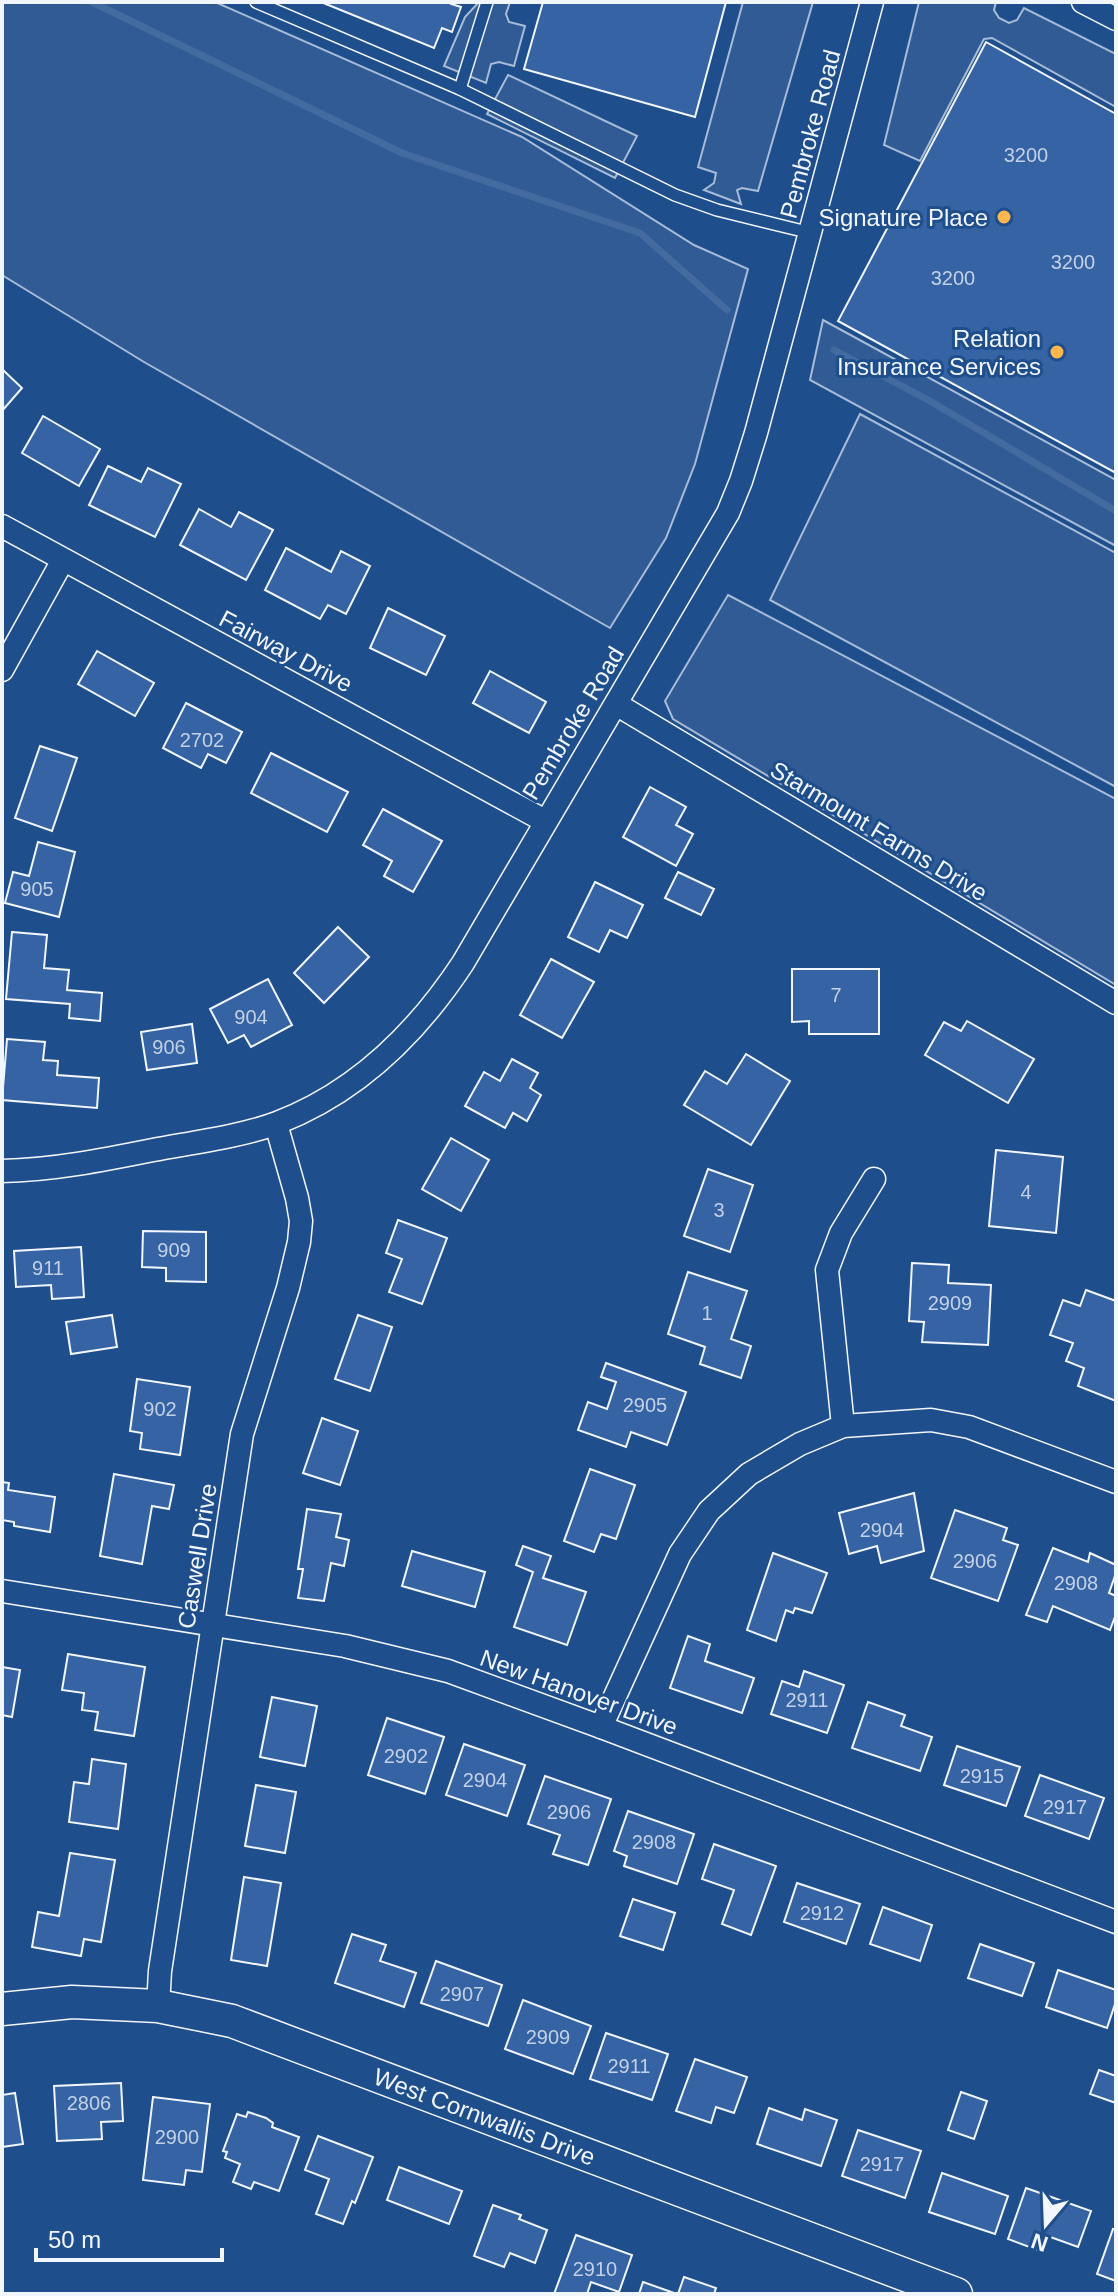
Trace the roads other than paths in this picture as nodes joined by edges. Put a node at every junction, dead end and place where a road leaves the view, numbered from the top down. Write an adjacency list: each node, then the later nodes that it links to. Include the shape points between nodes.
1 (256, 2): 6 (lane)
2 (487, 2): 6 (lane)
3 (872, 2): 7 (street, Pembroke Road)
4 (1083, 2): 5 (street)
5 (1116, 19)
6 (460, 89): 7 (lane, via 675,195)
7 (811, 233): 11 (street, Pembroke Road, via 732,503)
8 (2, 526): 9 (street, Fairway Drive)
9 (63, 560): 10 (street); 12 (street, Fairway Drive)
10 (2, 670)
11 (616, 704): 12 (street, Pembroke Road); 13 (street, Starmount Farms Drive)
12 (545, 821): 14 (street, Pembroke Road, via 463,963 411,1033 328,1098)
13 (1116, 1003)
14 (276, 1124): 15 (street, Pembroke Road, via 120,1157); 20 (street, Caswell Drive, via 297,1198 299,1242 242,1434)
15 (2, 1171)
16 (874, 1179): 17 (street, via 841,1233 827,1270)
17 (843, 1426): 18 (street, via 931,1420 969,1427); 21 (street, via 749,1474 709,1511 680,1554)
18 (1116, 1482)
19 (2, 1591): 20 (street, New Hanover Drive)
20 (213, 1623): 21 (street, New Hanover Drive, via 448,1671); 23 (street, Caswell Drive)
21 (601, 1727): 22 (street, New Hanover Drive)
22 (1116, 1922)
23 (158, 2006): 24 (street, West Cornwallis Drive, via 72,2002); 25 (street, West Cornwallis Drive, via 232,2021)
24 (2, 2009)
25 (956, 2294)

